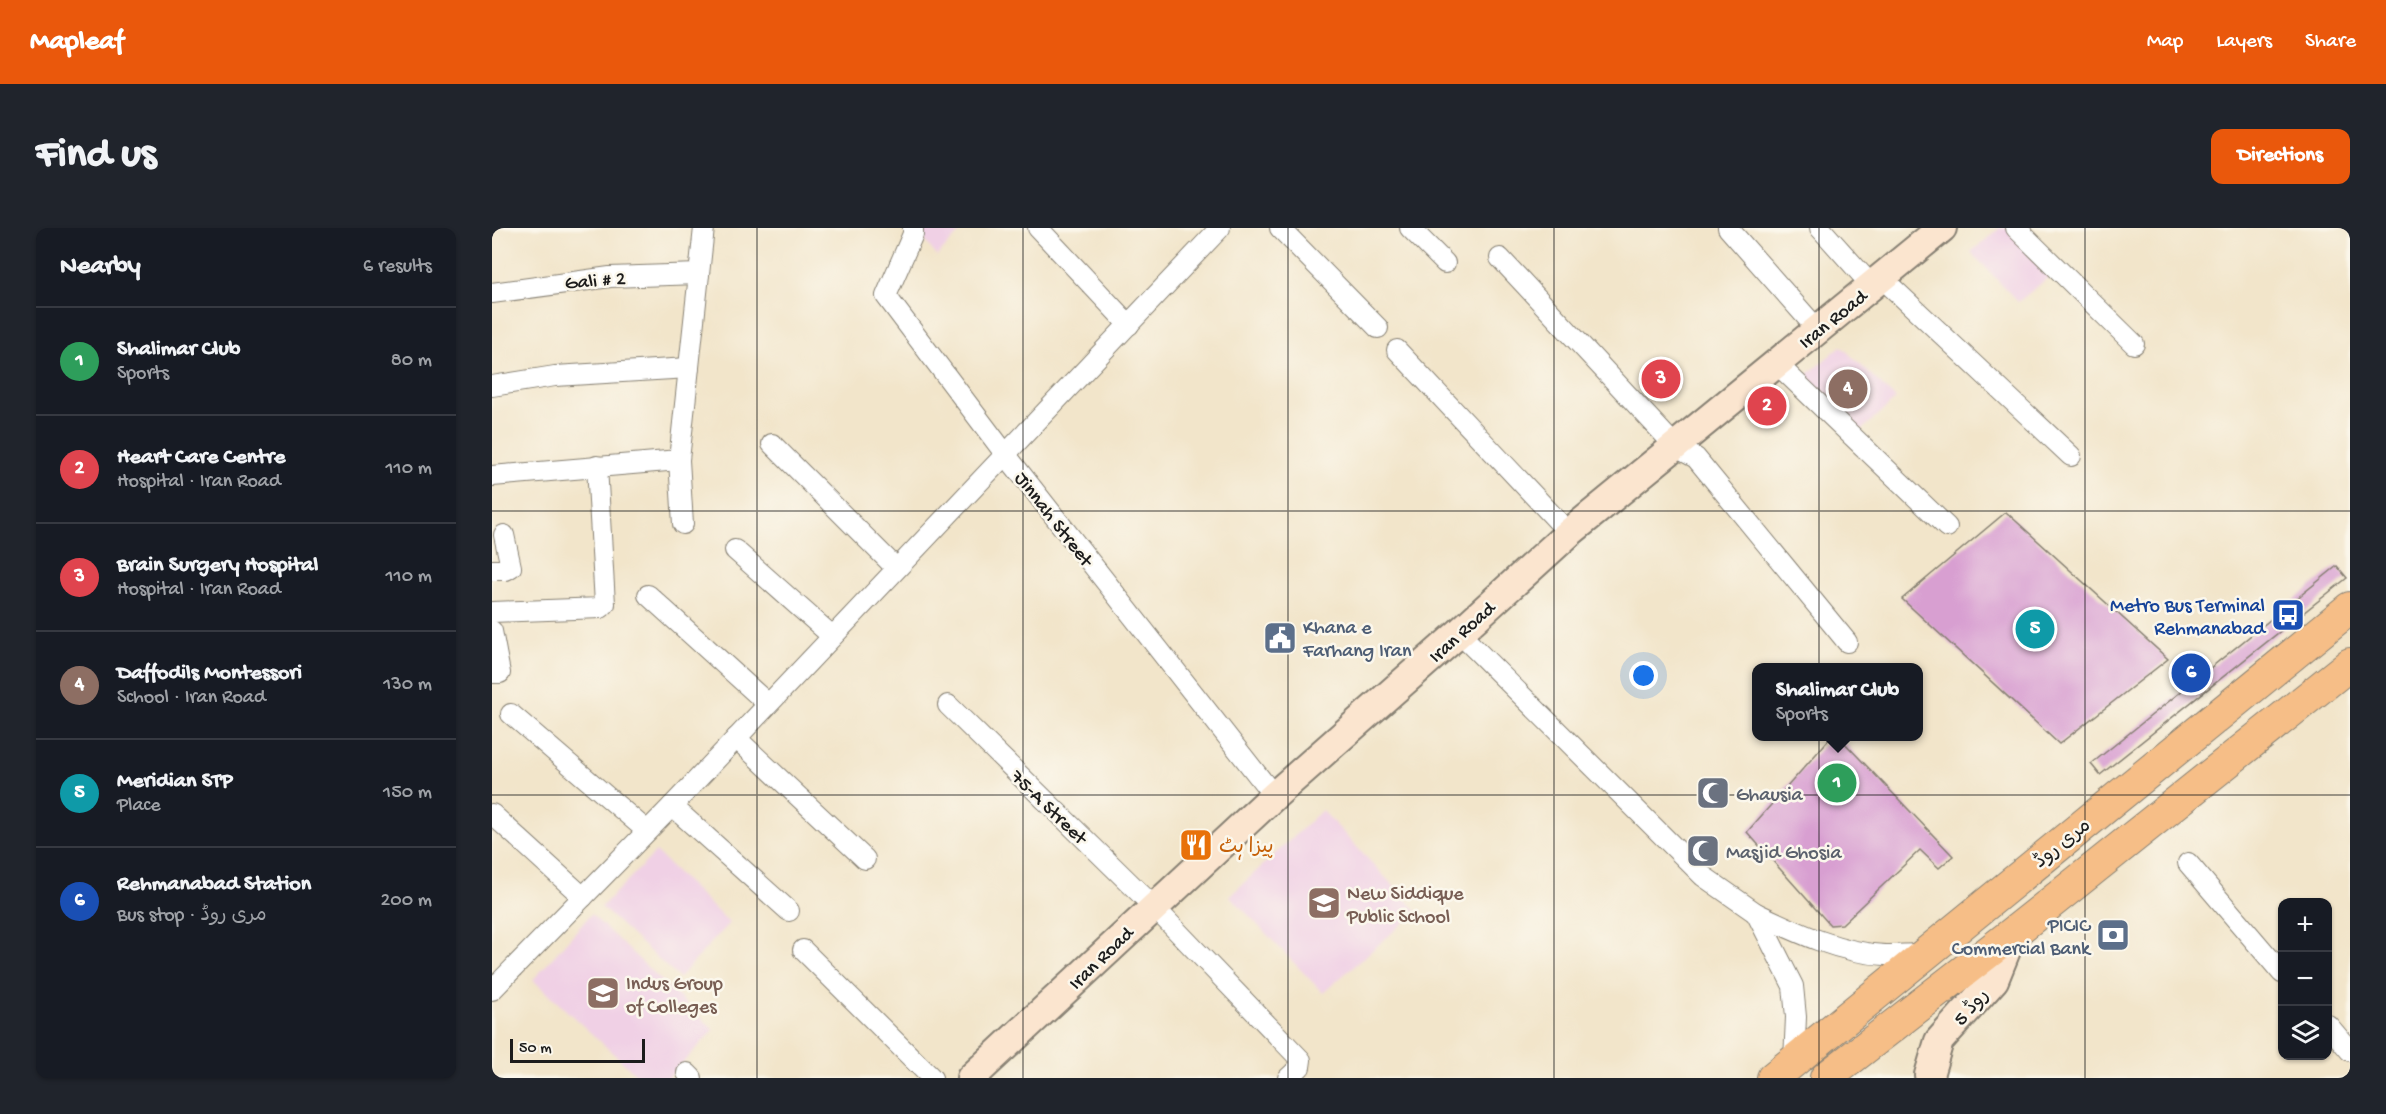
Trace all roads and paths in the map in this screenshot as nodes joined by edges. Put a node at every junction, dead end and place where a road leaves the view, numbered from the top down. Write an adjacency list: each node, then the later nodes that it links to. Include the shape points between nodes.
1 (704, 228): 13 (street)
2 (913, 228): 26 (street, Jinnah Street, via 886,296)
3 (1038, 228): 16 (street)
4 (1220, 228): 16 (street)
5 (1280, 228): 17 (street)
6 (1410, 228): 12 (street)
7 (1728, 228): 18 (street)
8 (1820, 228): 14 (street)
9 (1942, 228): 14 (main road, Iran Road)
10 (2016, 228): 19 (street)
11 (1500, 258): 25 (street)
12 (1445, 263)
13 (699, 274): 15 (street, Gali # 2, via 610,277); 22 (street)
14 (1877, 282): 18 (main road, Iran Road); 27 (street)
15 (492, 293)
16 (1129, 325): 26 (street)
17 (1378, 328)
18 (1817, 329): 21 (main road, Iran Road)
19 (2134, 344)
20 (1397, 350): 33 (street)
21 (1776, 363): 25 (main road, Iran Road); 32 (street)
22 (689, 368): 23 (street, via 555,375); 28 (street)
23 (492, 386)
24 (772, 444): 36 (street)
25 (1676, 447): 33 (main road, Iran Road); 44 (street, via 1696,458)
26 (1006, 455): 36 (street); 51 (street, Jinnah Street)
27 (2071, 456)
28 (679, 460): 29 (street); 31 (street)
29 (597, 466): 30 (street); 40 (street, via 605,604 601,608)
30 (492, 476)
31 (683, 524)
32 (1947, 527)
33 (1569, 533): 42 (main road, Iran Road)
34 (504, 535): 37 (street, via 511,567)
35 (735, 550): 43 (street)
36 (896, 568): 43 (street)
37 (492, 570)
38 (648, 595): 47 (street)
39 (2350, 608): 63 (main road, مری روڈ)
40 (492, 612)
41 (492, 631): 46 (street, via 500,673)
42 (1459, 633): 51 (main road, Iran Road); 60 (street, via 1703,876)
43 (832, 636): 47 (street)
44 (1847, 642)
45 (2350, 664): 61 (main road)
46 (492, 674)
47 (768, 704): 50 (street)
48 (948, 705): 58 (street, 75-A Street)
49 (511, 714): 54 (street)
50 (736, 738): 52 (street); 55 (street)
51 (1274, 796): 58 (main road, Iran Road)
52 (672, 806): 54 (street); 59 (street)
53 (492, 814): 57 (street)
54 (647, 831): 57 (street)
55 (865, 859)
56 (2188, 863): 64 (street)
57 (583, 897): 65 (street)
58 (1153, 906): 70 (main road, Iran Road); 71 (street, 75-A Street, via 1301,1060 1300,1067)
59 (789, 911)
60 (1756, 913): 63 (street, via 1843,948 1883,955); 68 (street, via 1793,986 1796,1017)
61 (2013, 933): 72 (main road); 73 (main road, روڈ 5, via 1994,980 1939,1041)
62 (803, 950): 69 (street)
63 (1923, 954): 68 (main road, مری روڈ)
64 (2278, 967)
65 (492, 990)
66 (2332, 1030): 67 (street)
67 (2350, 1051)
68 (1783, 1069)
69 (932, 1078)
70 (971, 1078)
71 (1288, 1078)
72 (1826, 1078)
73 (1930, 1078)

